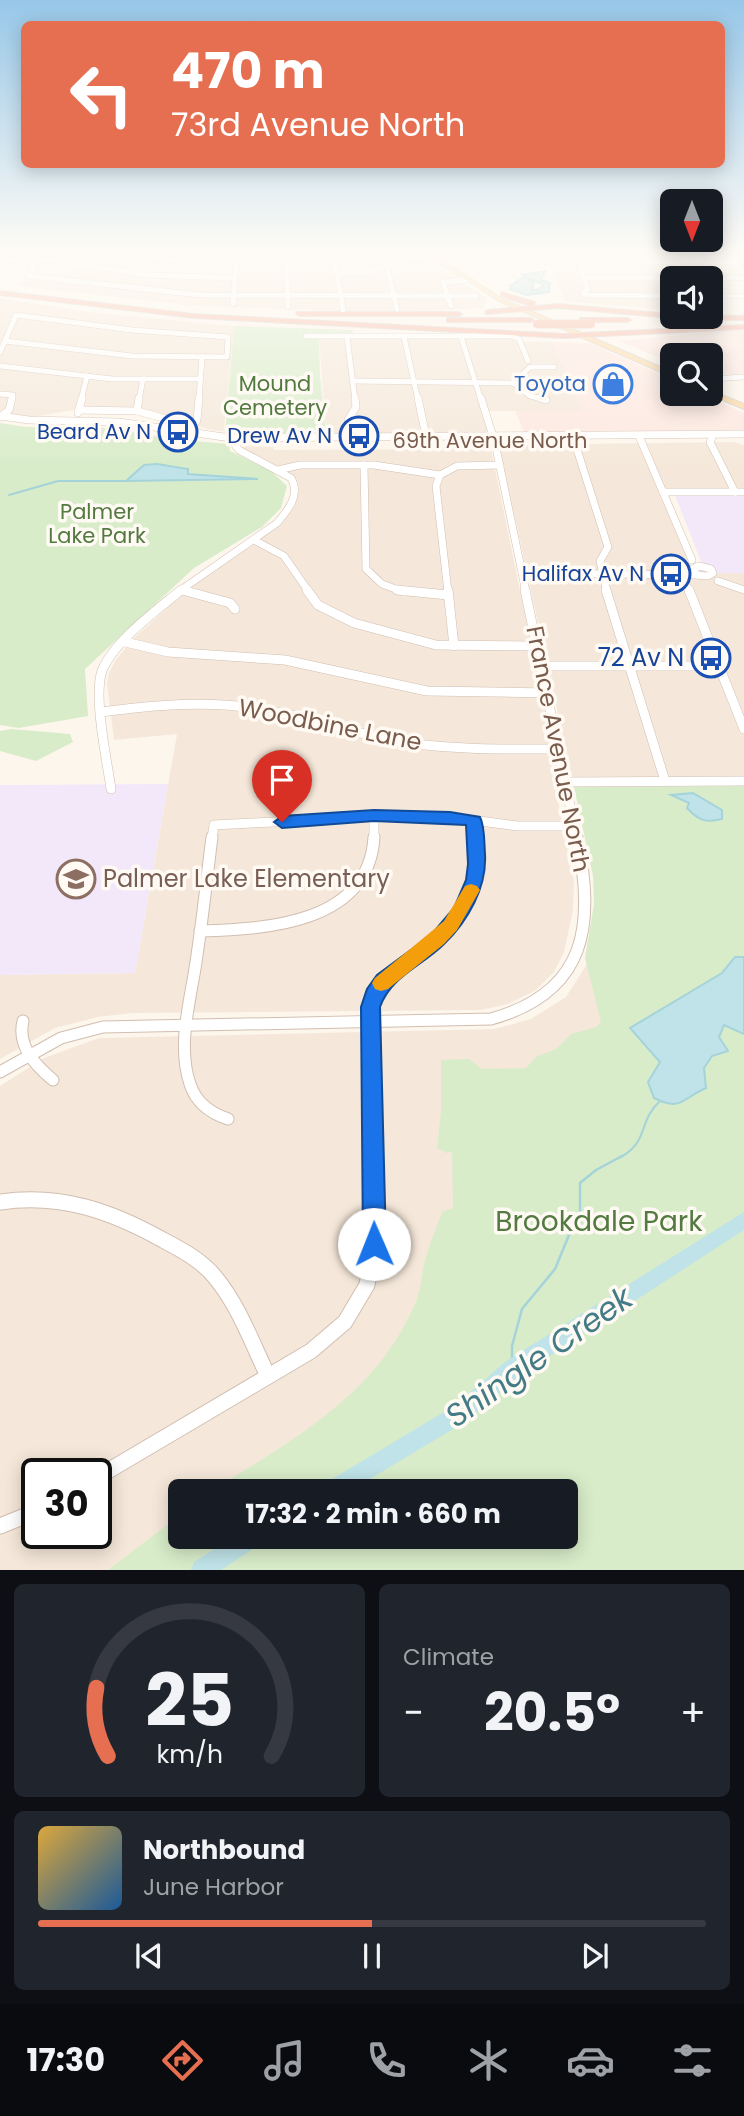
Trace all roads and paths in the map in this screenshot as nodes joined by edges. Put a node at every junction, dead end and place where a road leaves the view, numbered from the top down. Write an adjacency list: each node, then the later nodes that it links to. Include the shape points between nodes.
1 (12, 324): 14 (street)
2 (88, 324): 17 (street, via 228,337 227,357)
3 (342, 324): 10 (highway)
4 (556, 324): 10 (main road)
5 (572, 324): 8 (main road)
6 (719, 324): 7 (highway)
7 (622, 333): 8 (highway); 15 (highway, via 611,338)
8 (598, 335): 10 (highway); 15 (main road)
9 (306, 336): 11 (street)
10 (585, 336): 22 (main road)
11 (347, 337): 12 (street); 28 (street)
12 (404, 337): 13 (street); 29 (street)
13 (461, 337): 18 (street, via 517,337); 30 (street, France Avenue North)
14 (4, 341): 16 (street); 17 (street, via 132,356)
15 (623, 346): 19 (main road)
16 (0, 352)
17 (202, 357): 27 (street)
18 (528, 361)
19 (660, 363)
20 (0, 366): 23 (street)
21 (554, 367): 31 (street, via 530,368)
22 (660, 370)
23 (87, 376): 26 (street); 38 (street)
24 (744, 377): 25 (street)
25 (723, 378)
26 (143, 379): 27 (street); 39 (street)
27 (200, 379): 42 (street)
28 (353, 381): 29 (street); 49 (street, via 356,407 348,420)
29 (414, 382): 30 (street); 44 (street)
30 (475, 382): 31 (street); 47 (street, France Avenue North)
31 (513, 383): 35 (street, via 530,396)
32 (0, 394): 40 (street, via 13,396 9,410)
33 (723, 394): 36 (main road)
34 (723, 396): 37 (main road)
35 (546, 400)
36 (744, 401)
37 (744, 407)
38 (79, 410): 39 (street); 41 (street)
39 (137, 411): 42 (street)
40 (0, 417): 41 (street, 69th Avenue North, via 33,424)
41 (76, 422): 43 (street, 69th Avenue North)
42 (194, 426): 43 (street)
43 (184, 436): 50 (street, 69th Avenue North)
44 (426, 436): 47 (street, 69th Avenue North); 49 (street, 69th Avenue North)
45 (744, 436): 46 (street, 69th Avenue North); 48 (street, 69th Avenue North)
46 (640, 437): 47 (street, 69th Avenue North); 48 (street, 69th Avenue North); 51 (street, 69th Avenue North); 56 (street)
47 (494, 438): 49 (street, 69th Avenue North); 51 (street, 69th Avenue North); 53 (street, France Avenue North)
48 (712, 438): 57 (street, via 710,442)
49 (349, 439): 50 (street, 69th Avenue North)
50 (236, 440): 54 (street, via 239,450)
51 (574, 440): 61 (street, via 608,547 600,561)
52 (364, 465): 54 (street); 55 (street); 65 (street, via 366,569 380,583 397,590)
53 (500, 465): 55 (street, via 457,466); 60 (street, France Avenue North)
54 (278, 470): 58 (street, via 294,485 292,502 277,524)
55 (440, 475): 65 (street, via 436,486)
56 (663, 492): 57 (street); 59 (street)
57 (740, 492)
58 (254, 540): 63 (street); 68 (street, via 284,556 311,597 340,618 427,643)
59 (702, 571): 62 (street); 64 (street)
60 (522, 573): 61 (street); 69 (street, France Avenue North)
61 (601, 573): 62 (street); 70 (street)
62 (682, 573): 72 (street)
63 (182, 590): 66 (street, via 230,603); 67 (street)
64 (744, 590)
65 (448, 595): 68 (street)
66 (235, 609)
67 (125, 642): 73 (street, via 168,652 285,660 427,691); 74 (street, via 101,674)
68 (454, 646): 69 (street)
69 (538, 646): 71 (street, France Avenue North)
70 (628, 665): 71 (street); 72 (street); 77 (street)
71 (542, 666): 73 (street, France Avenue North)
72 (718, 666): 75 (street)
73 (548, 693): 76 (street, France Avenue North)
74 (101, 712): 76 (street, Woodbine Lane, via 219,704 279,712 411,743); 80 (street)
75 (744, 729)
76 (559, 749): 79 (street, France Avenue North)
77 (665, 781): 78 (street); 79 (street)
78 (744, 781)
79 (566, 782): 83 (street, France Avenue North)
80 (111, 789)
81 (374, 816): 82 (street); 84 (street, via 368,866 337,902 285,926); 84 (street, via 214,824)
82 (474, 821): 83 (street); 86 (street, via 477,864 465,903 437,940 384,980 373,1000)
83 (575, 826): 86 (street, France Avenue North, via 586,898 573,962 561,982 526,1009 499,1018)
84 (200, 931): 87 (street)
85 (23, 1021): 88 (street, via 20,1035)
86 (370, 1023): 87 (street, France Avenue North); 93 (street, via 374,1244 367,1285 330,1338)
87 (188, 1024): 88 (street, France Avenue North, via 91,1029); 91 (street, via 185,1052 190,1084 209,1114)
88 (30, 1054): 89 (street, France Avenue North); 90 (street)
89 (0, 1072)
90 (53, 1080)
91 (228, 1119)
92 (0, 1202): 93 (street, via 34,1198 83,1204 127,1220 182,1250 215,1278)
93 (268, 1376): 94 (street)
94 (112, 1469)
95 (21, 1517): 96 (street)
96 (0, 1525)

